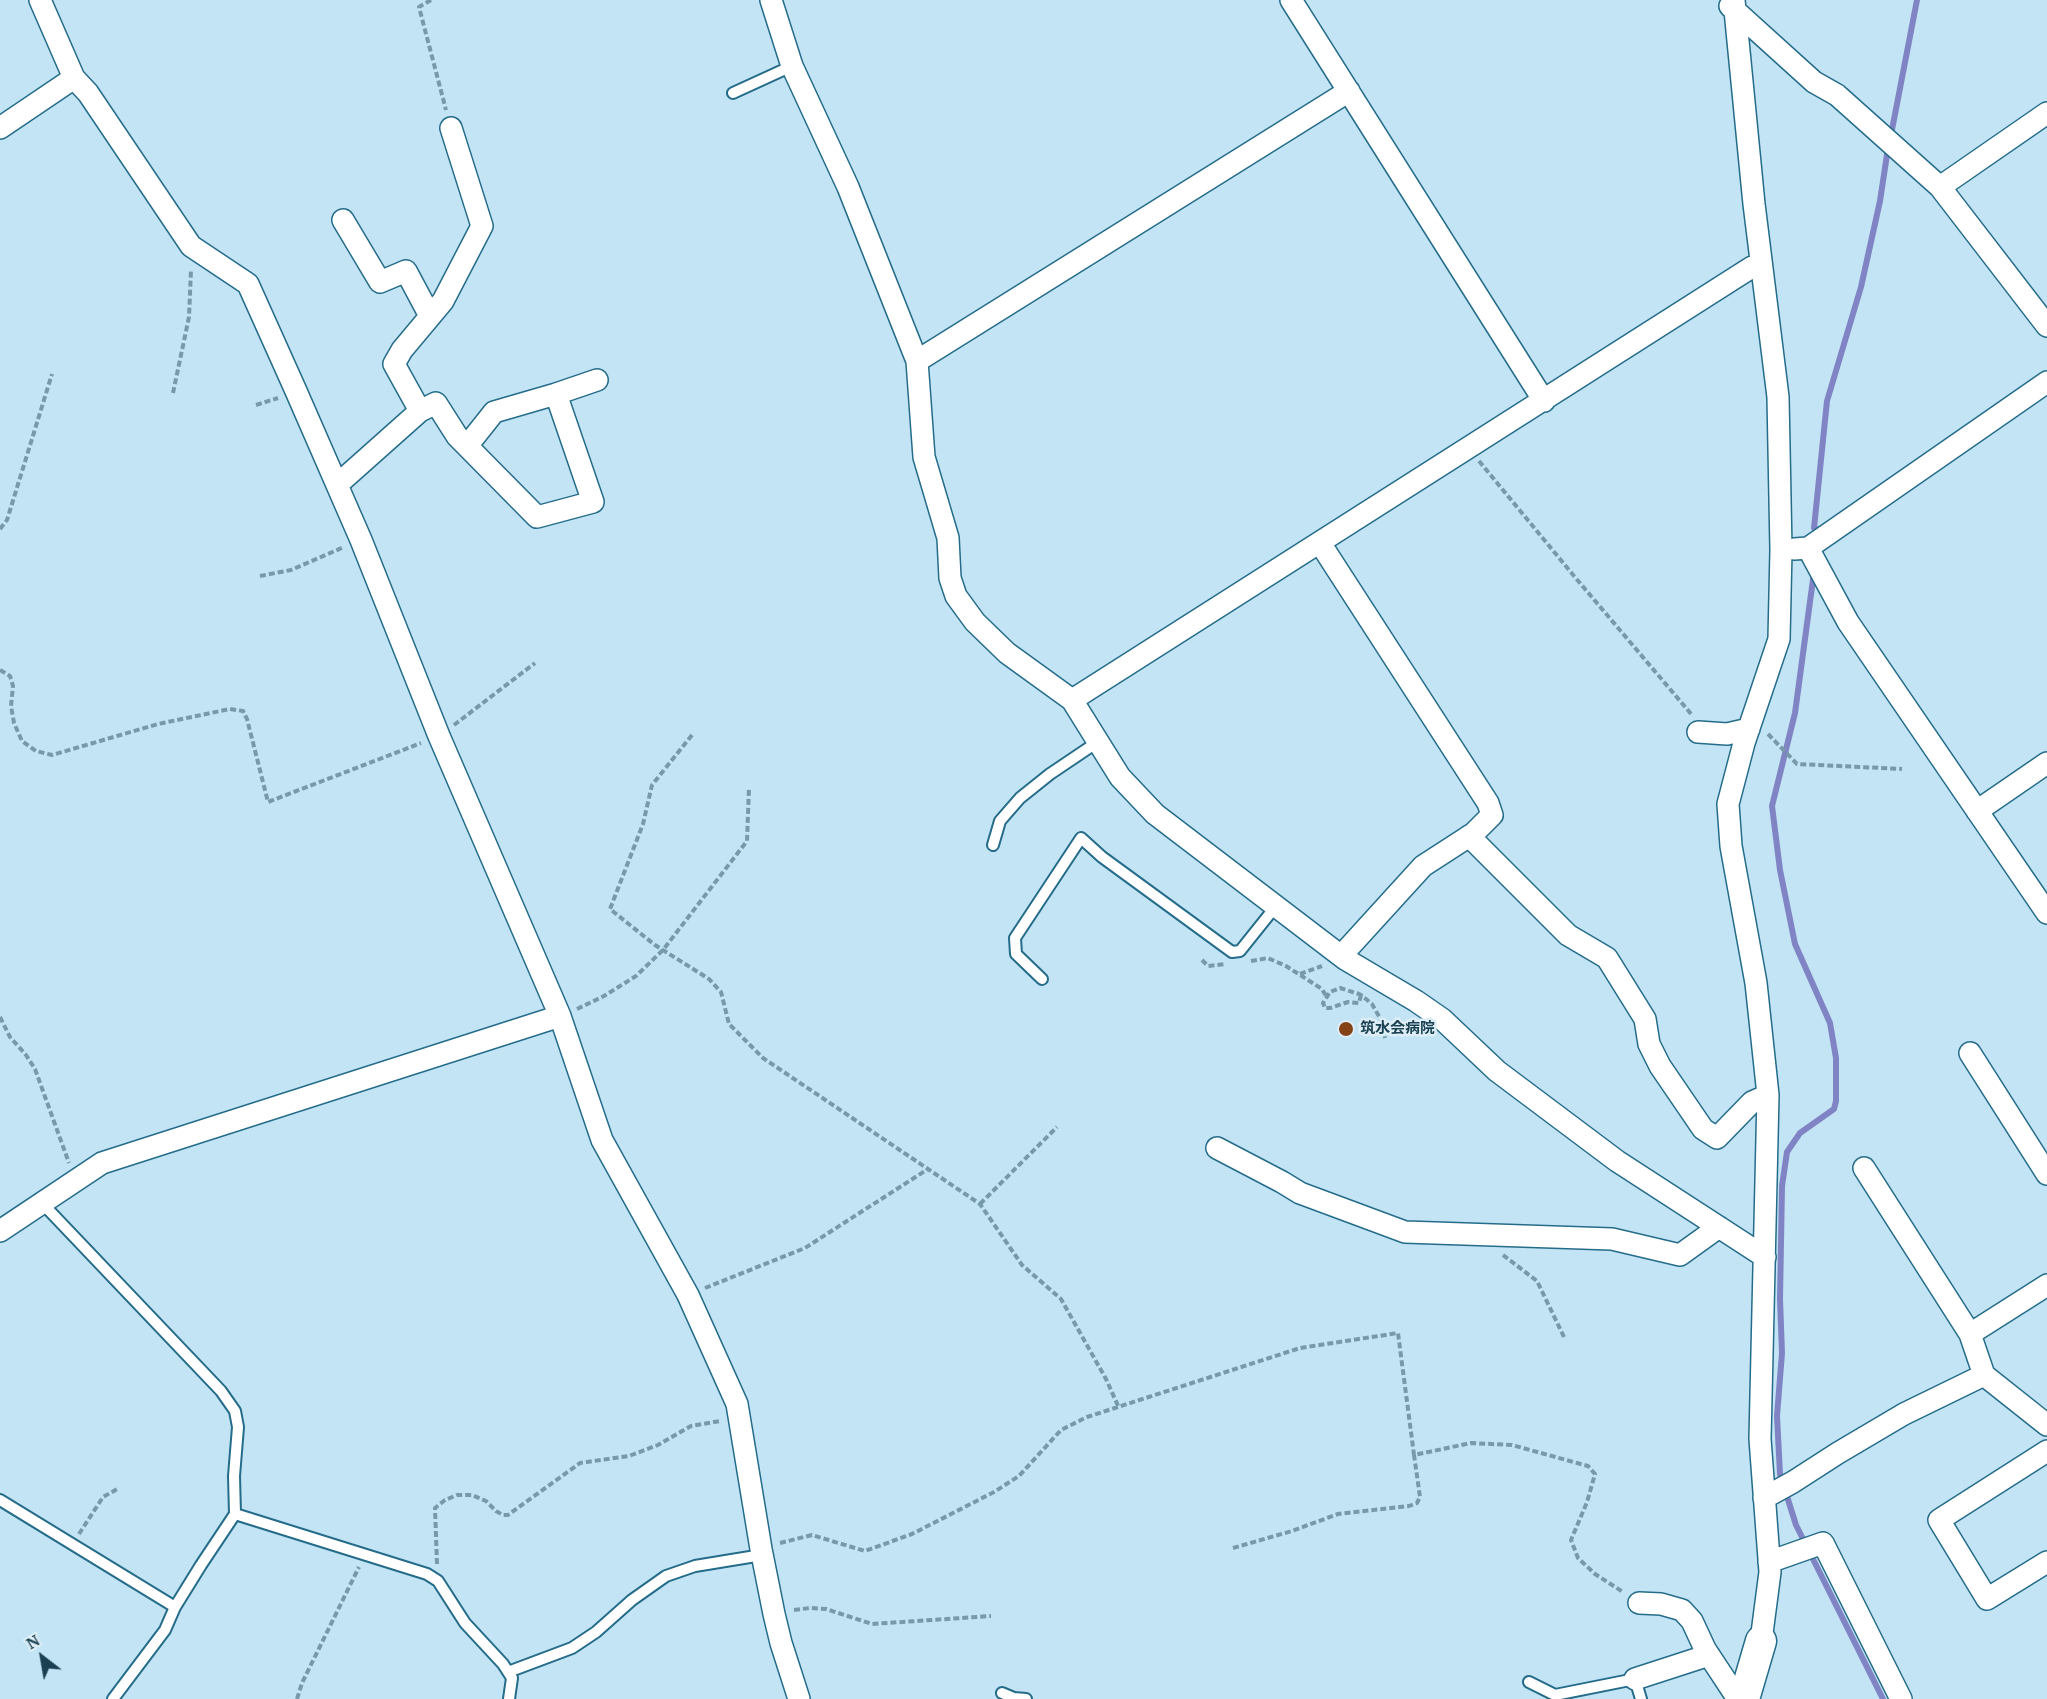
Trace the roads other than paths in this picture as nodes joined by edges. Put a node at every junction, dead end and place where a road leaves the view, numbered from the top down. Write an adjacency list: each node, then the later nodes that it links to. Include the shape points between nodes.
1 (40, 0): 6 (street)
2 (771, 0): 5 (street)
3 (1291, 0): 7 (street)
4 (1730, 3): 12 (street, via 1814,82 1837,95); 27 (street, via 1778,397)
5 (792, 66): 8 (lane); 17 (street, via 848,188)
6 (74, 78): 10 (street); 24 (street, via 191,246 248,284)
7 (1349, 91): 17 (street); 21 (street)
8 (733, 93)
9 (2047, 113): 12 (street)
10 (0, 128)
11 (451, 128): 15 (street, via 482,226 443,301)
12 (1940, 187): 16 (street)
13 (343, 220): 15 (street, via 380,282 406,271)
14 (1752, 267): 21 (street)
15 (430, 316): 22 (street, via 394,364)
16 (2047, 326)
17 (917, 361): 28 (street, via 924,457 948,538 950,578 956,596 975,622 1007,653)
18 (597, 380): 20 (street)
19 (2047, 382): 26 (street)
20 (556, 394): 23 (street, via 494,412); 23 (street, via 592,502 537,517)
21 (1544, 401): 25 (street)
22 (420, 411): 23 (street, via 436,403); 24 (street)
23 (466, 446)
24 (338, 484): 40 (street, via 439,736)
25 (1320, 543): 28 (street); 34 (street, via 1488,804 1492,815)
26 (1808, 548): 27 (street); 33 (street, via 1848,622)
27 (1781, 550): 29 (street, via 1779,639)
28 (1072, 700): 31 (street)
29 (1750, 725): 30 (street, via 1727,734); 42 (street, via 1728,804 1731,846 1756,983)
30 (1702, 732)
31 (1099, 741): 35 (lane, via 1020,798 1000,820); 36 (street, via 1120,777 1155,814)
32 (2047, 763): 33 (street)
33 (1977, 811): 37 (street)
34 (1469, 836): 38 (street, via 1423,866); 42 (street, via 1568,935 1607,958 1645,1019 1649,1044 1660,1065 1703,1129 1717,1138 1752,1102)
35 (993, 845)
36 (1276, 906): 38 (street); 39 (lane, via 1240,951 1232,952 1102,857 1082,838 1015,938 1016,954)
37 (2047, 913)
38 (1341, 956): 47 (street, via 1433,1013 1497,1071 1598,1147)
39 (1042, 979)
40 (560, 1016): 46 (street, via 102,1163); 58 (street, via 603,1140 688,1295 737,1404)
41 (1970, 1053): 45 (street)
42 (1768, 1095): 49 (street)
43 (1216, 1148): 47 (street, via 1300,1193 1405,1232 1612,1239 1680,1255)
44 (1864, 1168): 51 (street)
45 (2047, 1174)
46 (42, 1203): 48 (street); 57 (lane, via 236,1411)
47 (1719, 1227): 49 (street)
48 (0, 1231)
49 (1765, 1257): 55 (street, via 1760,1439)
50 (2047, 1285): 51 (street)
51 (1970, 1334): 52 (street)
52 (1984, 1375): 53 (street); 55 (street, via 1904,1414)
53 (2047, 1424)
54 (2047, 1451): 60 (street, via 1939,1520 1987,1599)
55 (1767, 1496): 59 (street)
56 (0, 1500): 62 (lane)
57 (235, 1514): 62 (lane); 65 (lane, via 427,1574 436,1580 465,1623)
58 (761, 1552): 65 (lane, via 666,1576 572,1648); 72 (street, via 781,1643)
59 (1769, 1562): 63 (street); 75 (street, via 1823,1543)
60 (2047, 1562)
61 (1639, 1603): 64 (street, via 1682,1610)
62 (175, 1607): 70 (lane, via 165,1630)
63 (1761, 1641): 69 (street)
64 (1709, 1655): 66 (street); 69 (street)
65 (508, 1672): 71 (lane, via 512,1678)
66 (1635, 1679): 67 (lane, via 1555,1695); 74 (lane)
67 (1529, 1682)
68 (1002, 1692): 73 (lane)
69 (1738, 1693)
70 (113, 1699)
71 (509, 1699)
72 (799, 1699)
73 (1026, 1699)
74 (1641, 1699)
75 (1901, 1699)

